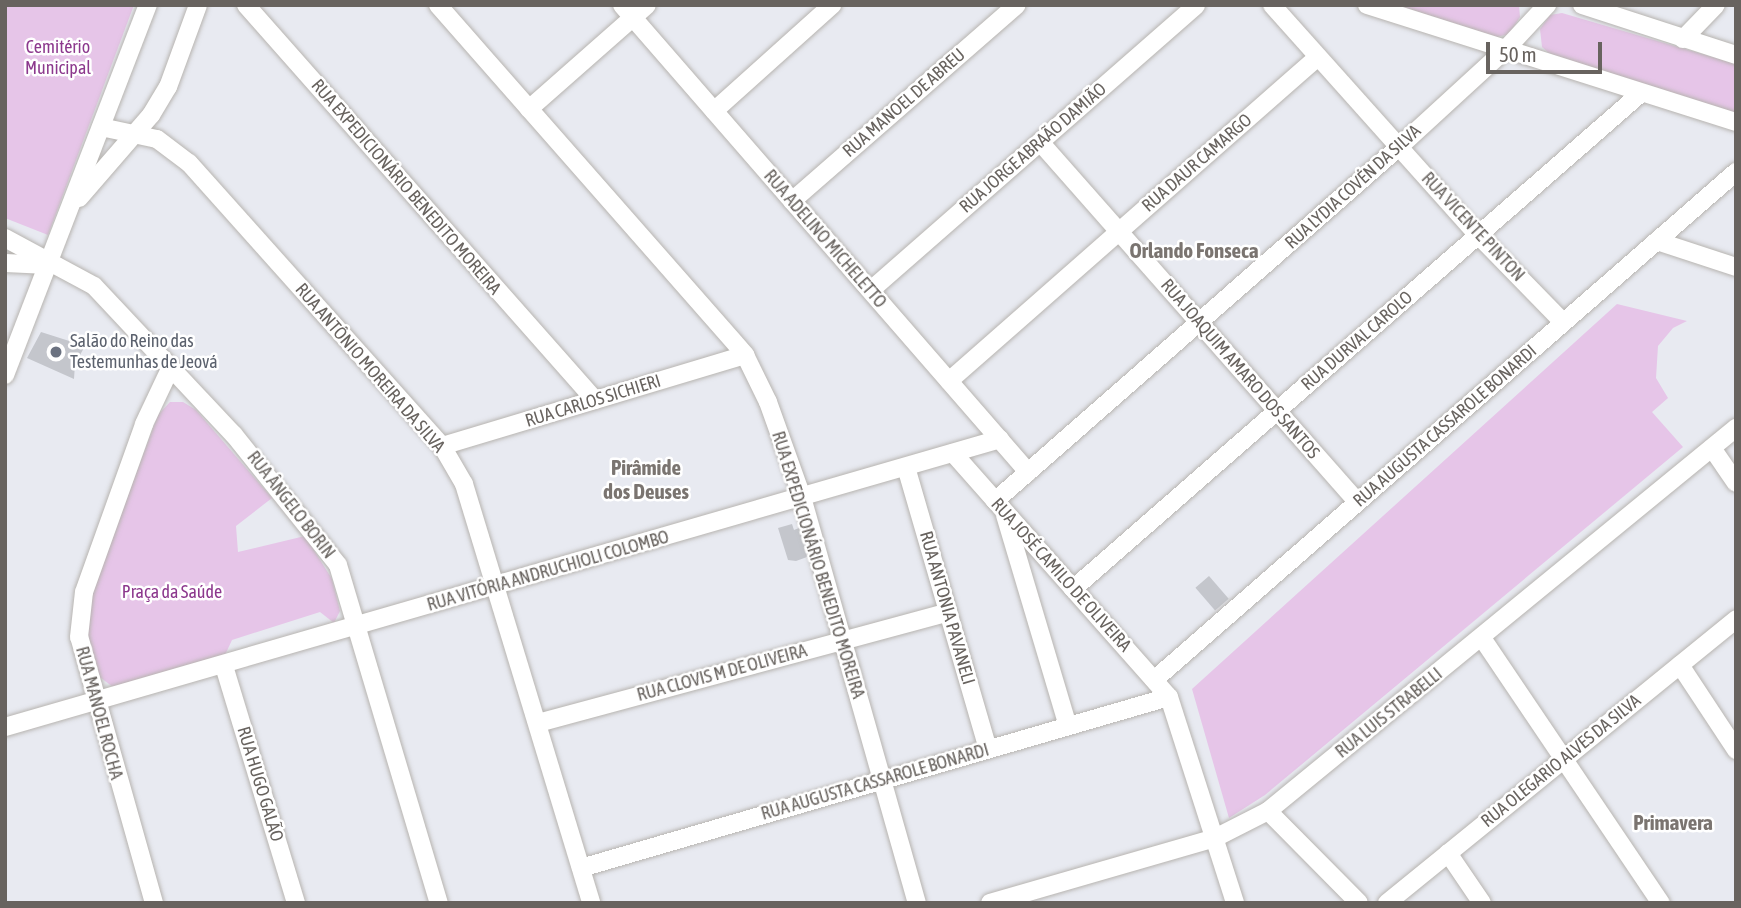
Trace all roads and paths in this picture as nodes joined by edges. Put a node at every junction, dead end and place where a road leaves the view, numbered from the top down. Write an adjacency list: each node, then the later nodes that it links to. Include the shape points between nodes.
1 (148, 5): 23 (street)
2 (198, 5): 24 (street, via 176,72)
3 (246, 5): 44 (street, RUA EXPEDICIONÁRIO BENEDITO MOREIRA)
4 (438, 5): 20 (street, RUA EXPEDICIONÁRIO BENEDITO MOREIRA)
5 (647, 5): 14 (street)
6 (832, 5): 21 (street)
7 (1017, 5): 28 (street, RUA MANOEL DE ABREU)
8 (1196, 5): 25 (street, RUA JORGE ABRAÃO DAMIÃO)
9 (1272, 5): 18 (street, RUA VICENTE PINTON)
10 (1367, 5): 16 (street)
11 (1547, 5): 16 (street, RUA LYDIA COVÉN DA SILVA)
12 (1582, 5): 15 (street)
13 (1716, 5): 15 (street)
14 (627, 12): 20 (street); 21 (street, RUA ADELINO MICHELETTO)
15 (1683, 39): 17 (street)
16 (1505, 50): 19 (street); 26 (street, RUA LYDIA COVÉN DA SILVA)
17 (1736, 55)
18 (1318, 57): 26 (street, RUA VICENTE PINTON); 30 (street, RUA DAUR CAMARGO)
19 (1641, 93): 22 (street); 31 (street, RUA DURVAL CAROLO)
20 (529, 109): 40 (street, RUA EXPEDICIONÁRIO BENEDITO MOREIRA)
21 (714, 111): 28 (street, RUA ADELINO MICHELETTO)
22 (1736, 122)
23 (101, 127): 24 (street, RUA ANTÔNIO MOREIRA DA SILVA); 29 (street)
24 (136, 132): 29 (street); 48 (street, RUA ANTÔNIO MOREIRA DA SILVA, via 157,139 189,163)
25 (1040, 142): 30 (street, RUA JOAQUIM AMARO DOS SANTOS); 37 (street, RUA JORGE ABRAÃO DAMIÃO)
26 (1399, 147): 31 (street, RUA VICENTE PINTON); 39 (street, RUA LYDIA COVÉN DA SILVA)
27 (1736, 172): 33 (street, RUA AUGUSTA CASSAROLE BONARDI)
28 (792, 201): 37 (street, RUA ADELINO MICHELETTO)
29 (69, 208): 35 (street)
30 (1119, 232): 39 (street, RUA JOAQUIM AMARO DOS SANTOS); 43 (street, RUA DAUR CAMARGO)
31 (1478, 235): 38 (street, RUA VICENTE PINTON); 45 (street, RUA DURVAL CAROLO)
32 (5, 238): 35 (street)
33 (1657, 241): 36 (street); 38 (street, RUA AUGUSTA CASSAROLE BONARDI)
34 (5, 263): 35 (street)
35 (48, 265): 41 (street, RUA ÂNGELO BORIN, via 94,286); 42 (street)
36 (1736, 267)
37 (870, 290): 43 (street, RUA ADELINO MICHELETTO)
38 (1563, 322): 55 (street, RUA AUGUSTA CASSAROLE BONARDI)
39 (1201, 324): 45 (street, RUA JOAQUIM AMARO DOS SANTOS); 52 (street, RUA LYDIA COVÉN DA SILVA)
40 (744, 355): 44 (street, RUA CARLOS SICHIERI); 54 (street, RUA EXPEDICIONÁRIO BENEDITO MOREIRA, via 768,402)
41 (171, 367): 61 (street, RUA ÂNGELO BORIN, via 322,542 338,565); 68 (street, RUA MANOEL ROCHA, via 144,424 84,592 79,637)
42 (5, 374)
43 (949, 381): 47 (street, RUA ADELINO MICHELETTO)
44 (595, 400): 48 (street, RUA CARLOS SICHIERI)
45 (1277, 411): 55 (street, RUA JOAQUIM AMARO DOS SANTOS); 58 (street, RUA DURVAL CAROLO)
46 (1736, 428): 49 (street, RUA LUIS STRABELLI)
47 (1000, 439): 50 (street, RUA VITÓRIA ANDRUCHIOLI COLOMBO); 52 (street, RUA ADELINO MICHELETTO)
48 (442, 446): 57 (street, RUA ANTÔNIO MOREIRA DA SILVA, via 464,484)
49 (1712, 448): 53 (street); 62 (street, RUA LUIS STRABELLI)
50 (953, 453): 51 (street, RUA VITÓRIA ANDRUCHIOLI COLOMBO); 56 (street, RUA JOSÉ CAMILO DE OLIVEIRA)
51 (906, 467): 54 (street, RUA VITÓRIA ANDRUCHIOLI COLOMBO); 59 (street, RUA ANTONIA PAVANELI)
52 (1028, 472): 56 (street, RUA LYDIA COVÉN DA SILVA)
53 (1736, 483)
54 (802, 497): 57 (street, RUA VITÓRIA ANDRUCHIOLI COLOMBO); 63 (street, RUA EXPEDICIONÁRIO BENEDITO MOREIRA)
55 (1357, 502): 66 (street, RUA AUGUSTA CASSAROLE BONARDI)
56 (999, 505): 58 (street, RUA JOSÉ CAMILO DE OLIVEIRA); 70 (street)
57 (497, 586): 61 (street, RUA VITÓRIA ANDRUCHIOLI COLOMBO); 69 (street, RUA ANTÔNIO MOREIRA DA SILVA)
58 (1073, 589): 66 (street, RUA JOSÉ CAMILO DE OLIVEIRA)
59 (948, 612): 63 (street, RUA CLOVIS M DE OLIVEIRA); 72 (street, RUA ANTONIA PAVANELI)
60 (1736, 619): 64 (street, RUA OLEGARIO ALVES DA SILVA)
61 (357, 627): 65 (street, RUA VITÓRIA ANDRUCHIOLI COLOMBO); 82 (street, RUA ÂNGELO BORIN)
62 (1482, 638): 74 (street); 76 (street, RUA LUIS STRABELLI)
63 (842, 640): 69 (street, RUA CLOVIS M DE OLIVEIRA); 75 (street, RUA EXPEDICIONÁRIO BENEDITO MOREIRA)
64 (1679, 665): 73 (street); 74 (street, RUA OLEGARIO ALVES DA SILVA)
65 (224, 666): 68 (street, RUA VITÓRIA ANDRUCHIOLI COLOMBO); 81 (street, RUA HUGO GALÃO)
66 (1154, 680): 67 (street, RUA JOSÉ CAMILO DE OLIVEIRA)
67 (1169, 697): 70 (street, RUA AUGUSTA CASSAROLE BONARDI); 77 (street)
68 (95, 704): 71 (street, RUA VITÓRIA ANDRUCHIOLI COLOMBO); 80 (street, RUA MANOEL ROCHA)
69 (538, 723): 79 (street, RUA ANTÔNIO MOREIRA DA SILVA)
70 (1068, 726): 72 (street, RUA AUGUSTA CASSAROLE BONARDI)
71 (5, 727)
72 (988, 749): 75 (street, RUA AUGUSTA CASSAROLE BONARDI)
73 (1736, 750)
74 (1563, 759): 78 (street, RUA OLEGARIO ALVES DA SILVA); 90 (street)
75 (882, 780): 79 (street, RUA AUGUSTA CASSAROLE BONARDI); 84 (street, RUA EXPEDICIONÁRIO BENEDITO MOREIRA)
76 (1268, 811): 77 (street, RUA LUIS STRABELLI); 87 (street)
77 (1215, 838): 85 (street, RUA LUIS STRABELLI); 86 (street)
78 (1448, 853): 88 (street, RUA OLEGARIO ALVES DA SILVA); 89 (street)
79 (581, 868): 83 (street, RUA ANTÔNIO MOREIRA DA SILVA)
80 (154, 903)
81 (296, 903)
82 (439, 903)
83 (591, 903)
84 (917, 903)
85 (990, 903)
86 (1235, 903)
87 (1359, 903)
88 (1387, 903)
89 (1482, 903)
90 (1661, 903)

